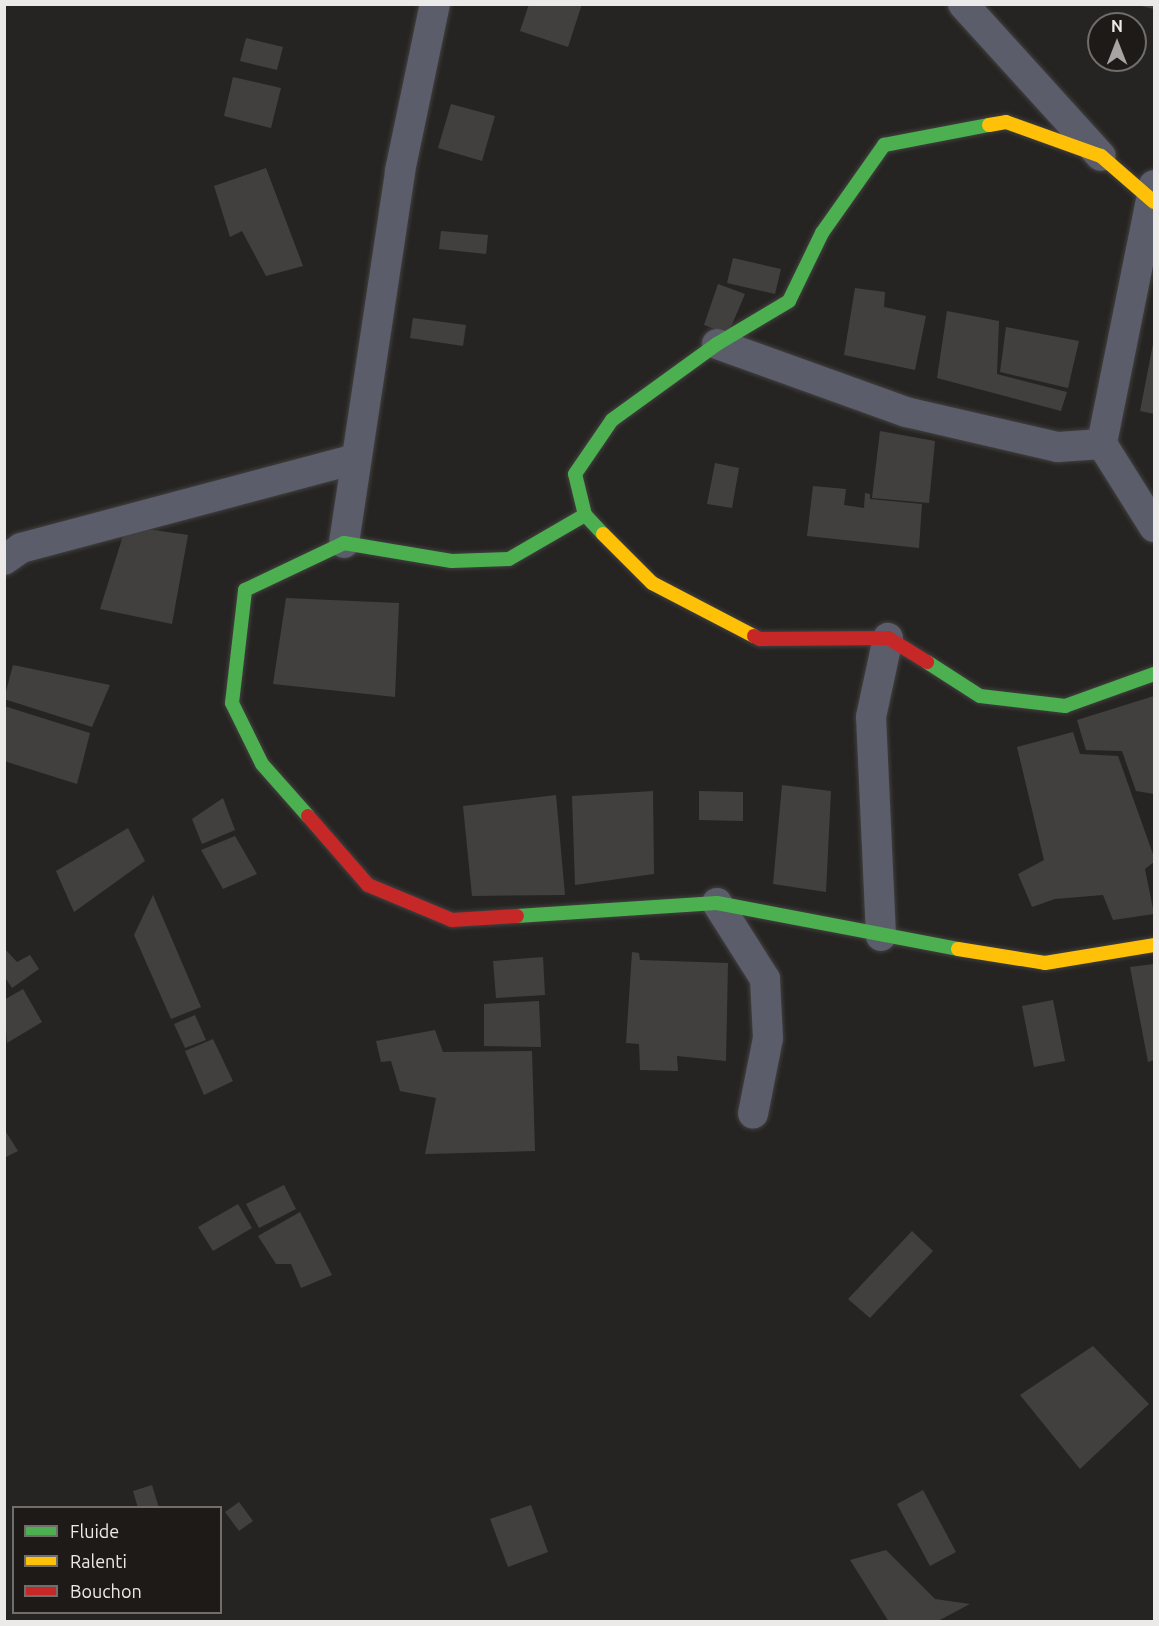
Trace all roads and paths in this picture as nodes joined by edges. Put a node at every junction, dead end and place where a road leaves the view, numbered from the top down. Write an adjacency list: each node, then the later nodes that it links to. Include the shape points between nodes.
1 (435, 4): 7 (street, via 400,171)
2 (963, 4): 3 (street)
3 (1101, 156): 4 (street); 5 (street, via 1006,122 884,145 822,233 789,301)
4 (1153, 195): 6 (street)
5 (717, 344): 6 (street, via 906,412 1058,447); 8 (street, via 612,420 574,474)
6 (1102, 444): 9 (street)
7 (356, 459): 10 (street); 11 (street, via 21,548)
8 (585, 515): 10 (street, via 508,559 452,561); 12 (street, via 652,583 760,639)
9 (1155, 527)
10 (344, 543): 14 (street, via 245,590 232,703 262,764 368,885 452,920)
11 (4, 560)
12 (888, 638): 13 (street, via 980,696 1065,706); 15 (street, via 871,717)
13 (1155, 674)
14 (717, 903): 15 (street); 17 (street, via 765,980 768,1038)
15 (882, 936): 16 (street, via 1045,963)
16 (1155, 945)
17 (753, 1114)

